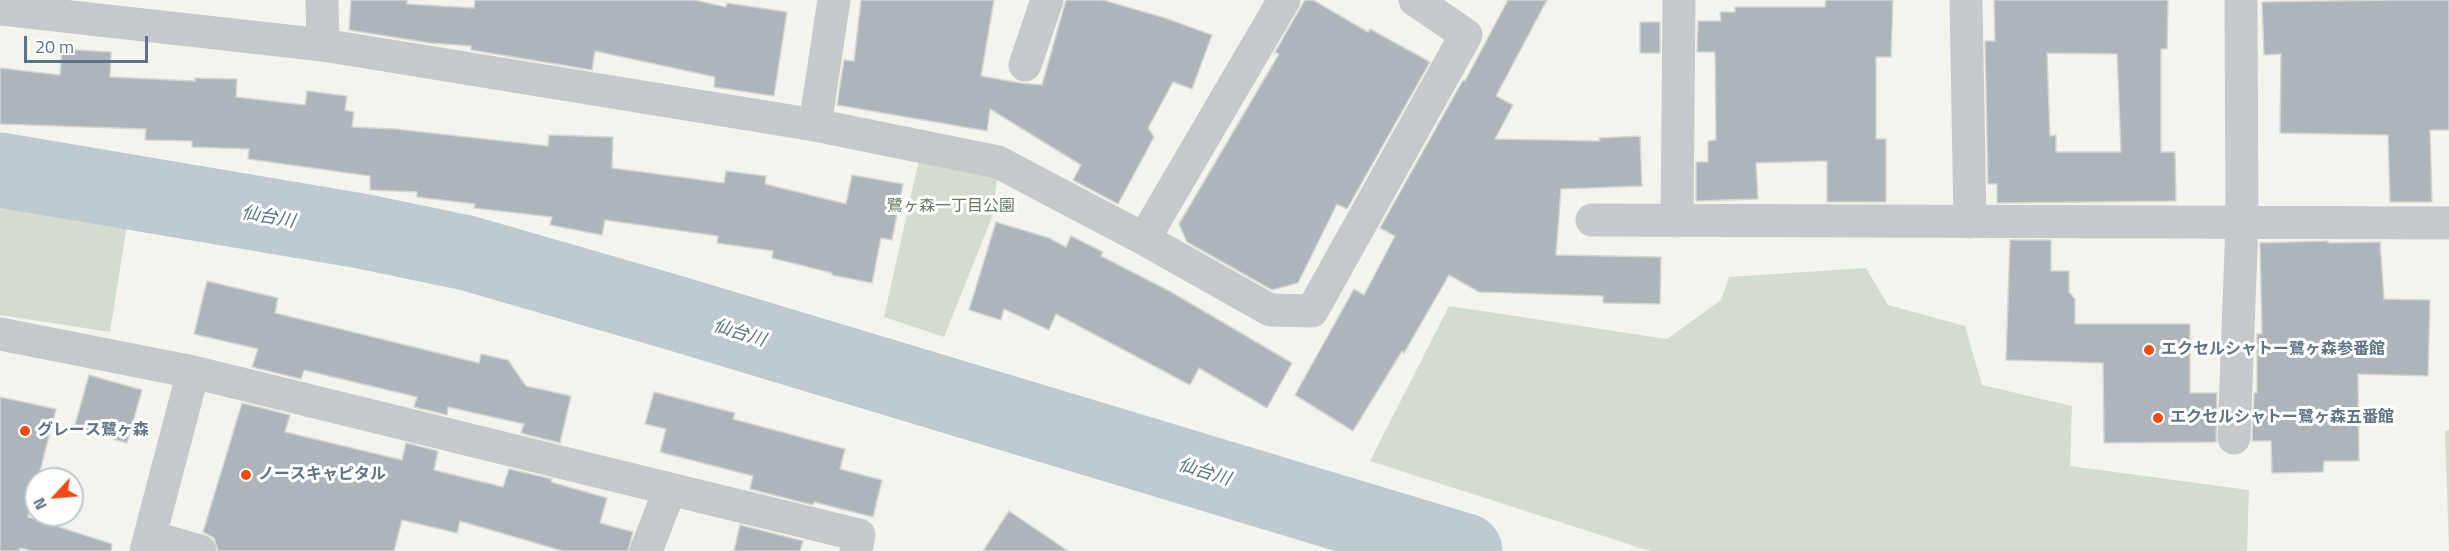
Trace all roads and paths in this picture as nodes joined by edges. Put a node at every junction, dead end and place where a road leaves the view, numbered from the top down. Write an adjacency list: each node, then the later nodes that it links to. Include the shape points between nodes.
1 (322, 0): 10 (lane)
2 (834, 0): 12 (lane)
3 (1047, 0): 11 (lane)
4 (1284, 0): 18 (lane)
5 (1415, 0): 18 (lane, via 1466,35 1312,311 1270,310)
6 (1679, 0): 14 (lane)
7 (1966, 0): 15 (lane)
8 (2241, 0): 16 (lane)
9 (0, 9): 10 (lane)
10 (323, 45): 12 (lane)
11 (1025, 65)
12 (815, 125): 18 (lane, via 998,162)
13 (1592, 220): 14 (lane)
14 (1677, 221): 15 (lane)
15 (1970, 222): 16 (lane)
16 (2242, 222): 17 (lane); 21 (lane)
17 (2449, 223)
18 (1143, 239)
19 (0, 334): 20 (lane)
20 (193, 372): 22 (lane); 23 (lane)
21 (2234, 438)
22 (670, 489): 25 (lane); 26 (lane, via 859,535)
23 (149, 544): 24 (lane)
24 (200, 551)
25 (646, 551)
26 (856, 551)

